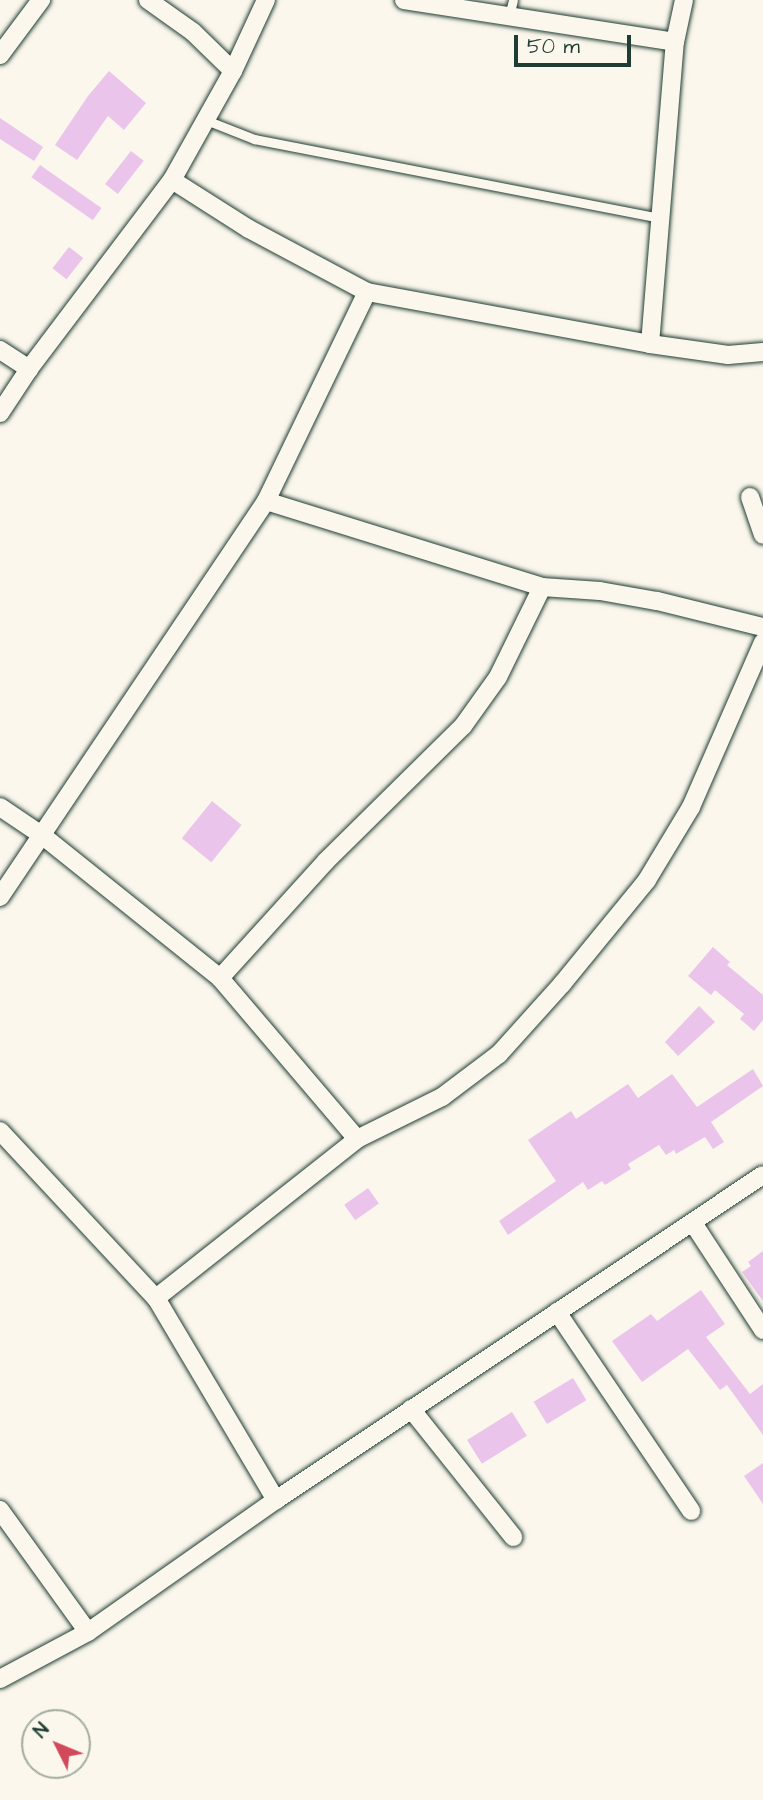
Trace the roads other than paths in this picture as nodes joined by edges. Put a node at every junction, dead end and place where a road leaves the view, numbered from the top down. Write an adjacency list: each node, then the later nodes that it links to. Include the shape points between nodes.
1 (41, 0): 9 (street)
2 (148, 0): 10 (street, via 193,32)
3 (266, 0): 10 (street)
4 (404, 0): 7 (street)
5 (513, 0): 7 (lane)
6 (684, 0): 8 (street)
7 (509, 18): 8 (street)
8 (675, 42): 13 (street)
9 (0, 55)
10 (233, 71): 11 (street)
11 (206, 120): 12 (street); 13 (lane, via 254,139)
12 (173, 180): 14 (street, via 249,229); 18 (street)
13 (659, 218): 15 (street)
14 (367, 292): 15 (street); 21 (street)
15 (650, 344): 17 (street, via 728,355)
16 (0, 350): 18 (street)
17 (763, 352)
18 (29, 369): 19 (street)
19 (0, 413)
20 (750, 497): 22 (street)
21 (266, 501): 23 (street); 27 (street)
22 (763, 535)
23 (542, 587): 24 (street, via 634,597); 29 (street, via 498,677 463,726 326,860)
24 (763, 627)
25 (763, 642): 31 (street, via 691,807 647,880 606,931 499,1054 442,1097)
26 (0, 807): 27 (street)
27 (43, 836): 28 (street); 29 (street)
28 (0, 897)
29 (220, 978): 31 (street)
30 (0, 1131): 34 (street)
31 (357, 1139): 34 (street)
32 (763, 1175): 33 (street)
33 (692, 1223): 35 (street); 36 (street)
34 (156, 1298): 38 (street)
35 (557, 1312): 37 (street); 40 (street)
36 (763, 1330)
37 (411, 1409): 38 (street); 41 (street)
38 (276, 1500): 42 (street)
39 (0, 1510): 42 (street)
40 (691, 1511)
41 (513, 1537)
42 (88, 1632): 43 (street)
43 (0, 1679)

